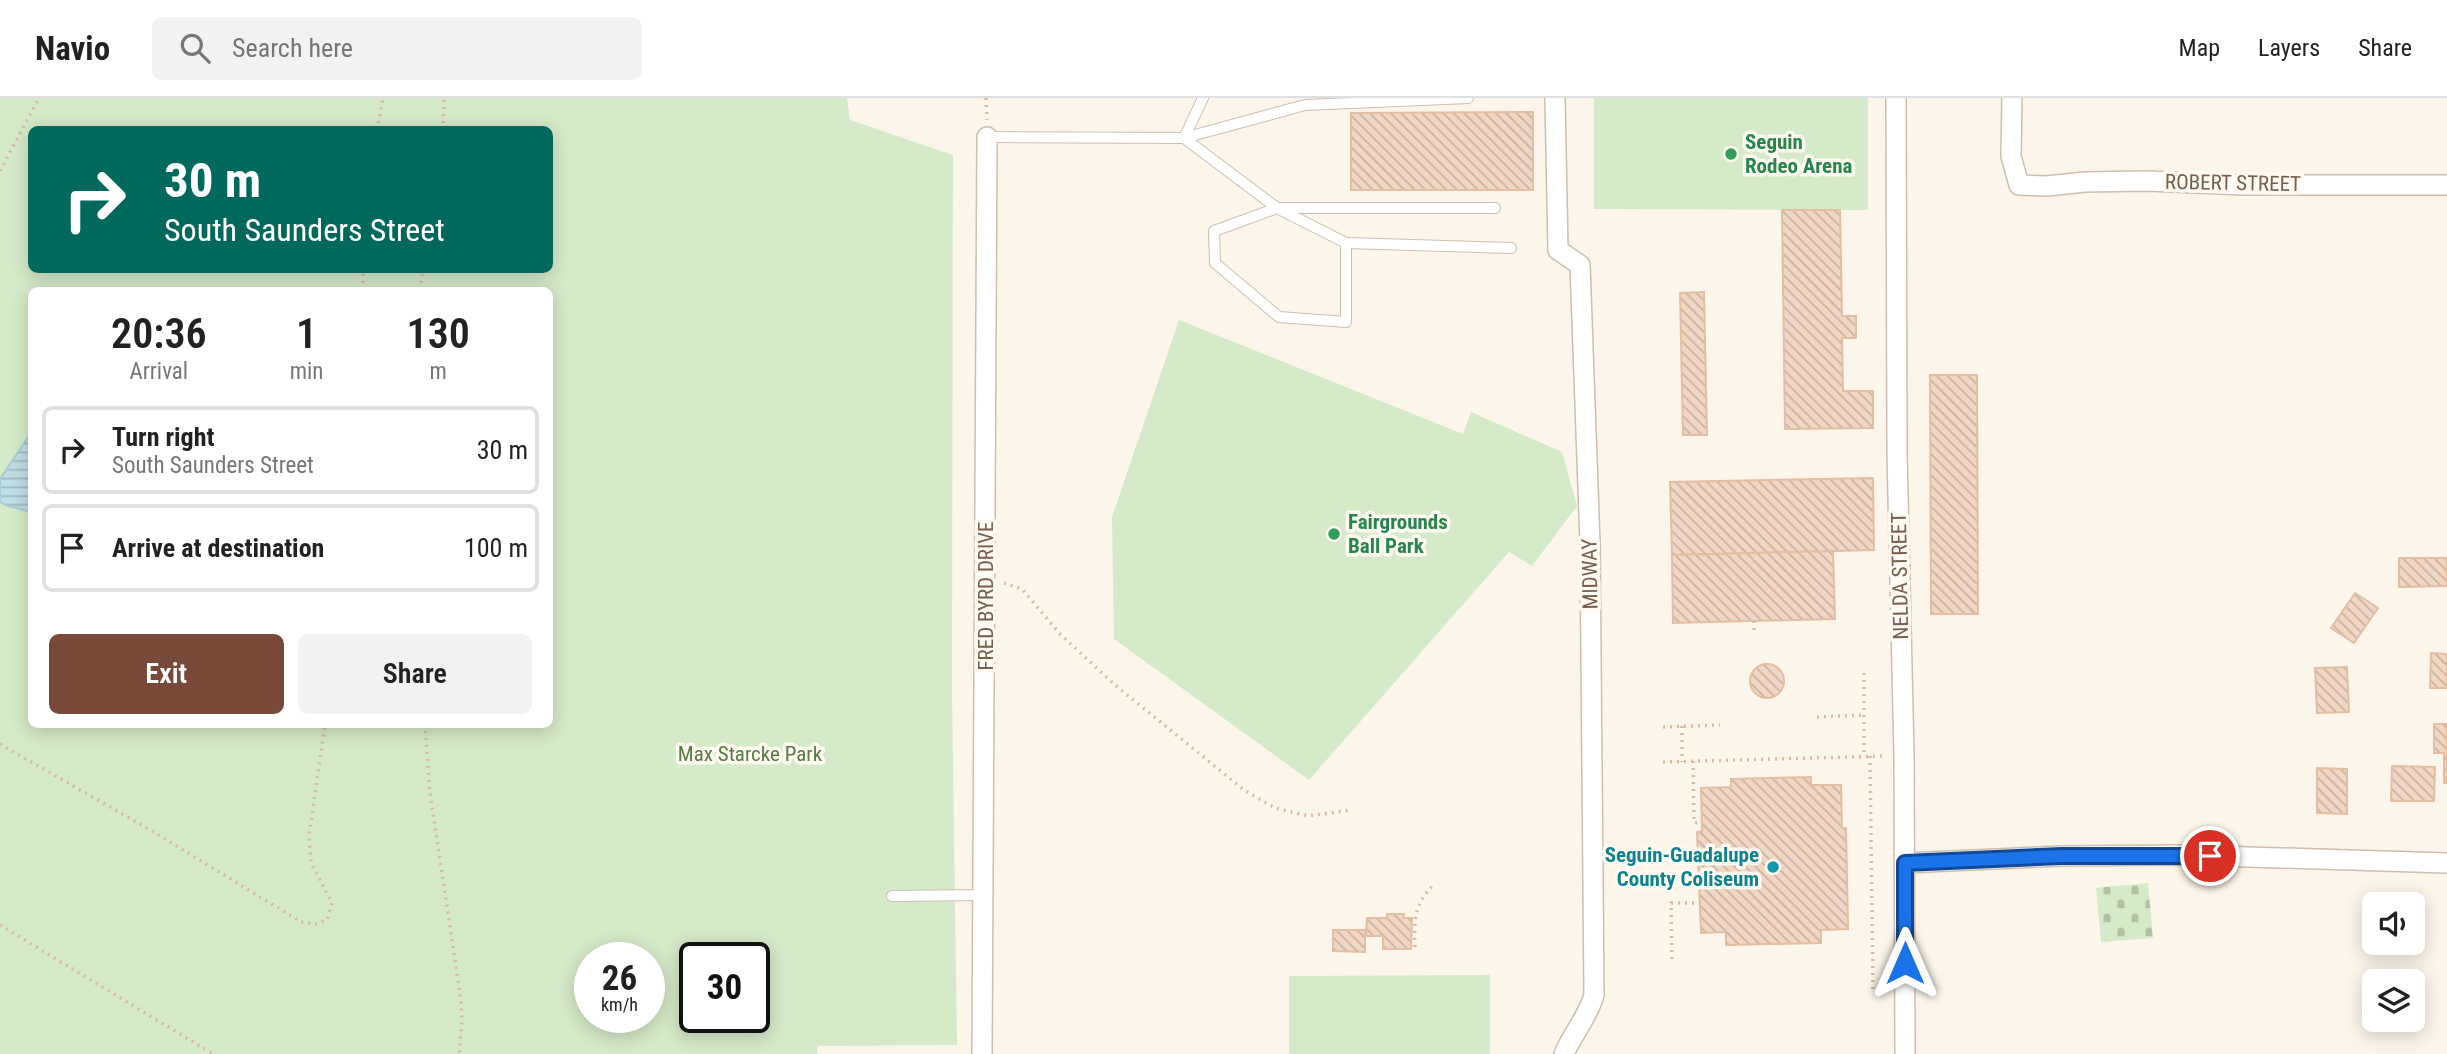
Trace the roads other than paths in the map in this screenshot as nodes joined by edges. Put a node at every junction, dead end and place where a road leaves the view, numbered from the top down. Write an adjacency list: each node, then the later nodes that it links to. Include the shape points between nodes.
1 (1203, 98): 7 (lane)
2 (1468, 98): 7 (lane, via 1305,105)
3 (1555, 98): 18 (street, MIDWAY, via 1558,250 1580,265 1590,542 1594,995)
4 (1896, 98): 13 (street, NELDA STREET)
5 (2011, 98): 8 (street, ROBERT STREET, via 2011,156 2020,185 2147,181)
6 (987, 138): 7 (lane); 15 (street, FRED BYRD DRIVE)
7 (1184, 138): 9 (lane)
8 (2447, 184)
9 (1277, 208): 10 (lane); 11 (lane); 11 (lane, via 1213,230 1215,263 1279,317 1346,323)
10 (1495, 208)
11 (1346, 243): 12 (lane)
12 (1511, 248)
13 (1905, 863): 14 (street, via 2185,855); 19 (street, NELDA STREET)
14 (2447, 863)
15 (984, 895): 16 (lane); 17 (street, FRED BYRD DRIVE)
16 (892, 896)
17 (982, 1054)
18 (1564, 1054)
19 (1905, 1054)

